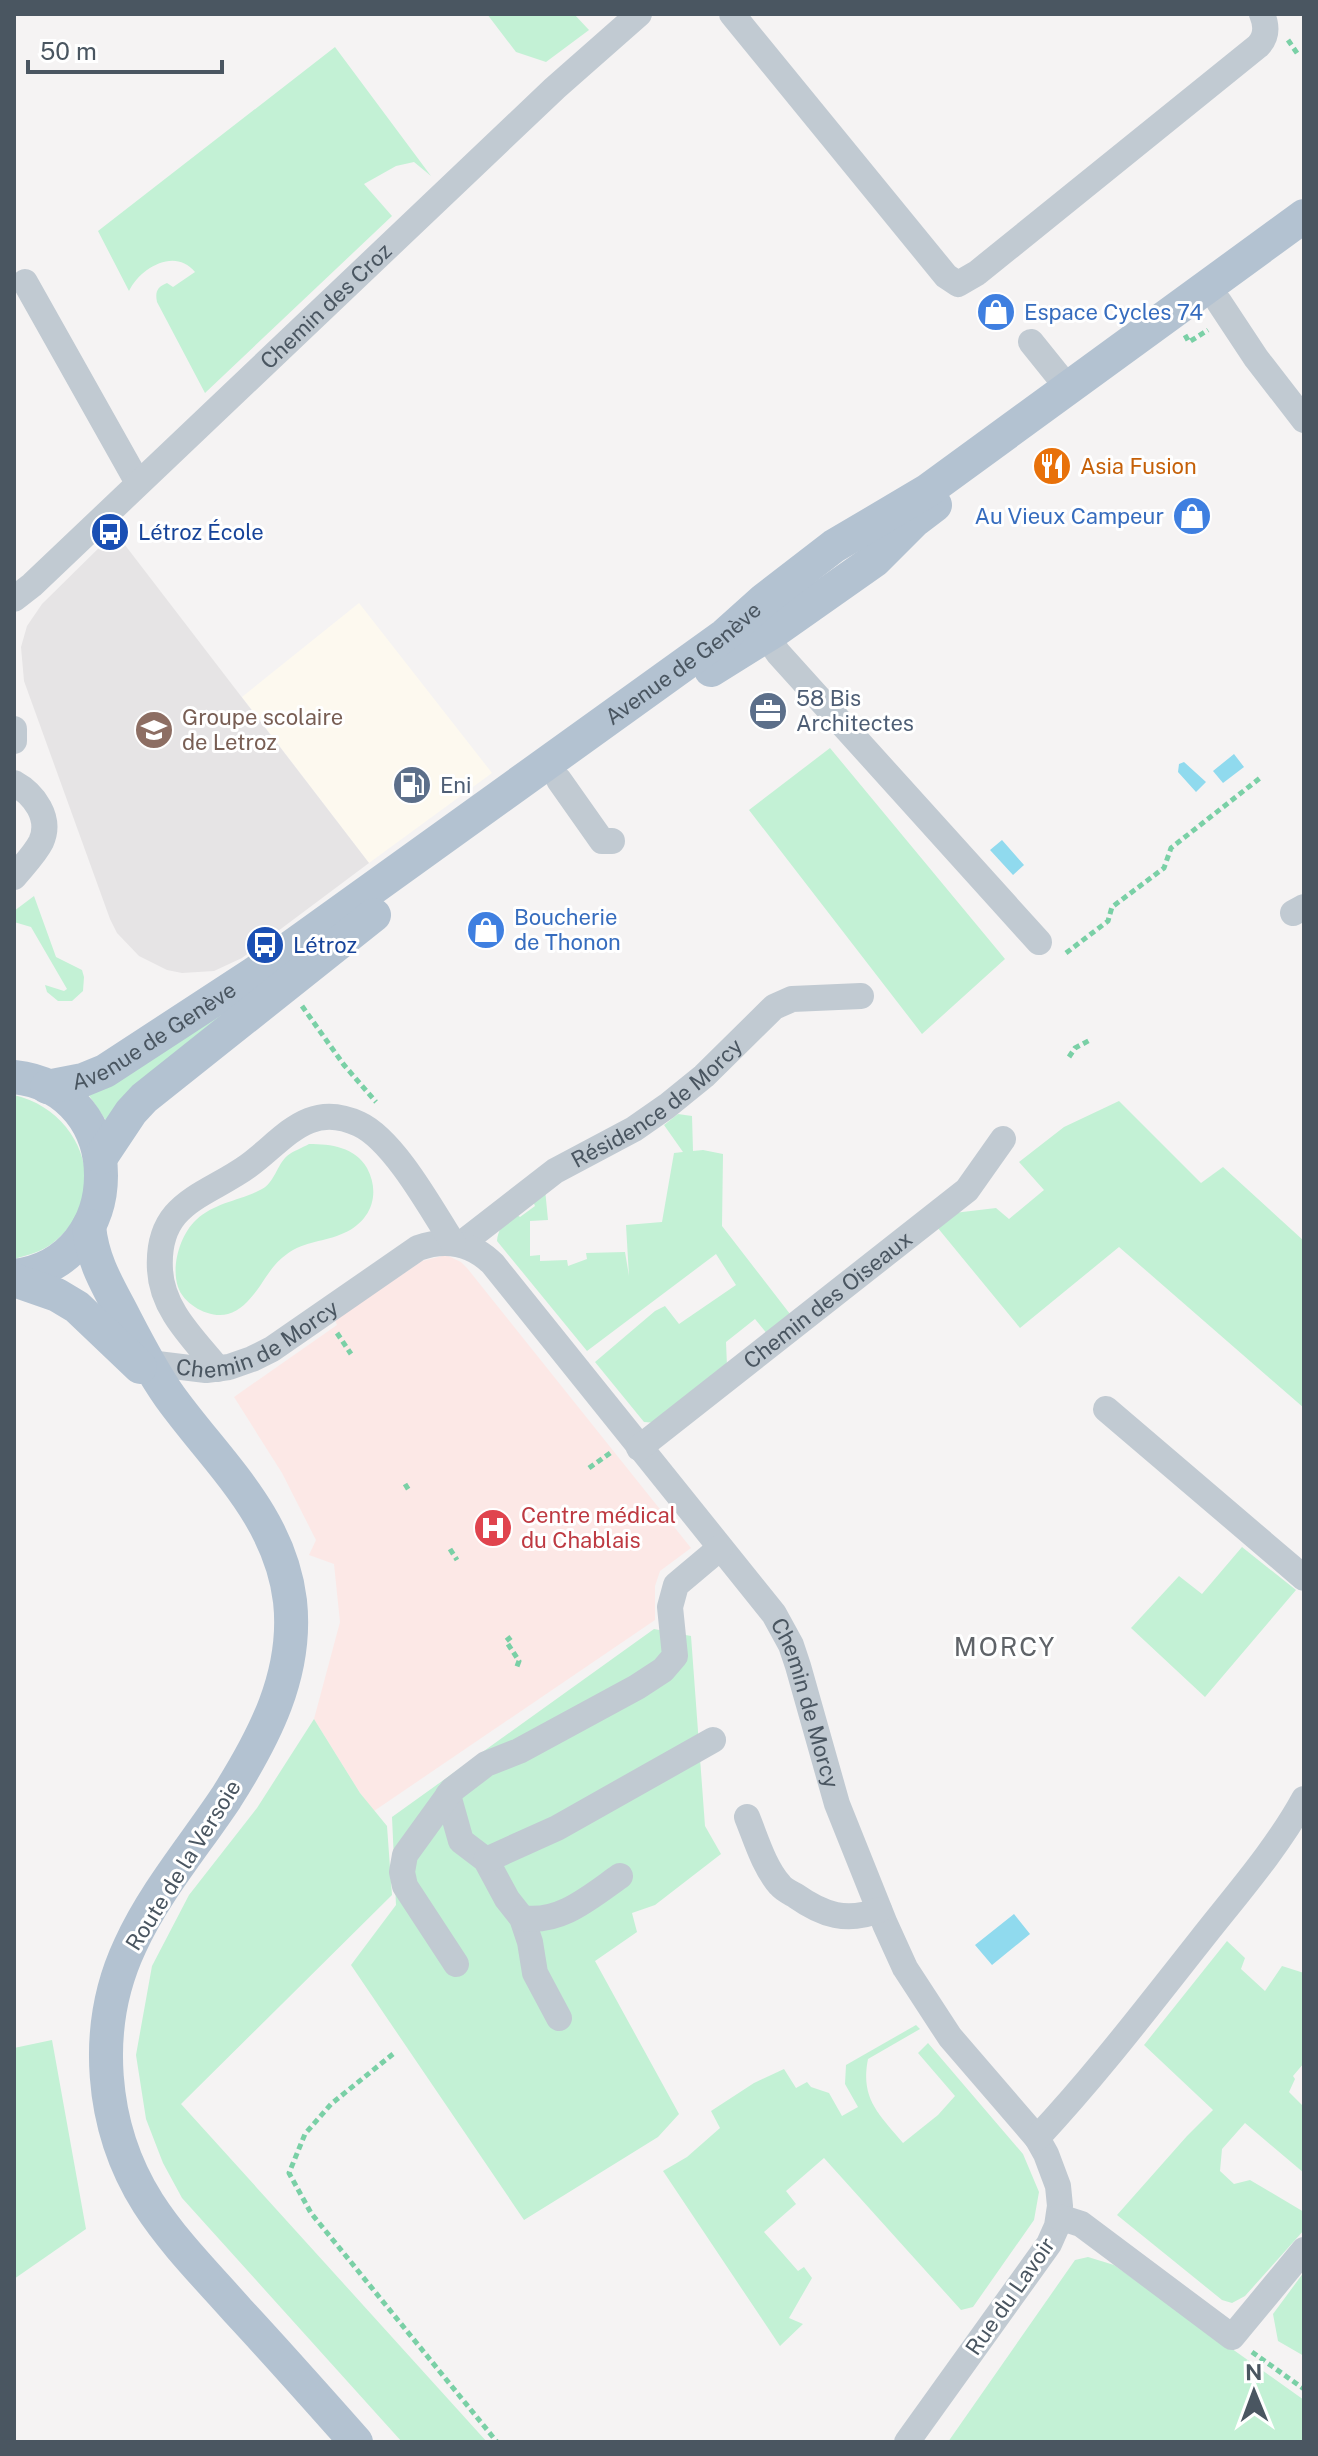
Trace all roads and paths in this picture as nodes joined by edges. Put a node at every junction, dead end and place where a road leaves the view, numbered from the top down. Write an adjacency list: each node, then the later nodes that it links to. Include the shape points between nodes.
1 (639, 14): 11 (street, Chemin des Croz)
2 (732, 14): 3 (street, via 946,276 958,284 1258,46 1266,32)
3 (1262, 14)
4 (1304, 216): 7 (main road, Avenue de Genève)
5 (1304, 240): 7 (main road, Avenue de Genève)
6 (25, 282): 11 (street)
7 (1214, 294): 9 (main road, Avenue de Genève); 10 (street); 13 (main road, Avenue de Genève, via 919,516 882,554)
8 (1031, 342): 9 (street)
9 (1068, 388): 12 (main road, Avenue de Genève, via 927,491)
10 (1304, 420)
11 (138, 483): 15 (street, Chemin des Croz)
12 (825, 553): 13 (main road); 14 (main road, Avenue de Genève)
13 (845, 581): 14 (main road, Avenue de Genève)
14 (796, 596): 16 (main road, Avenue de Genève); 30 (main road, Avenue de Genève, via 725,635 255,973 105,1071)
15 (14, 599)
16 (767, 636): 20 (main road, Avenue de Genève, via 726,659); 24 (street)
17 (14, 729): 18 (street)
18 (14, 741)
19 (1260, 778): 25 (path, via 1171,848 1164,868 1112,907 1108,921)
20 (559, 780): 22 (street, via 602,841); 32 (main road, Avenue de Genève, via 415,883 178,1070 131,1112)
21 (14, 783): 23 (street, via 35,800 44,829 41,843)
22 (612, 841)
23 (14, 877)
24 (1039, 942)
25 (1066, 953)
26 (861, 996): 34 (street, Résidence de Morcy, via 792,999 774,1007 667,1106 555,1171)
27 (1090, 1040): 28 (path)
28 (1069, 1057)
29 (14, 1077): 30 (main road)
30 (47, 1087): 32 (main road, via 87,1123)
31 (1003, 1139): 39 (street, Chemin des Oiseaux, via 967,1190)
32 (101, 1157): 33 (main road, via 102,1185)
33 (89, 1226): 35 (main road, via 55,1263); 37 (main road, Route de la Versoie, via 98,1268)
34 (457, 1244): 36 (street, Chemin de Morcy, via 435,1243 410,1252 272,1349); 36 (street, via 370,1130 335,1117 298,1125 247,1167 187,1202 163,1241 160,1271 167,1301); 39 (street, Chemin de Morcy, via 493,1264)
35 (14, 1278): 37 (main road, Route de la Versoie, via 77,1307)
36 (218, 1369): 37 (street, Chemin de Morcy, via 182,1369)
37 (158, 1377): 65 (main road, Route de la Versoie, via 268,1527 286,1581 291,1637 283,1682 262,1736 130,1946 108,2023 109,2104 124,2156 156,2215)
38 (1106, 1409): 46 (street)
39 (627, 1449): 40 (path); 43 (street, Chemin de Morcy)
40 (589, 1468)
41 (405, 1484): 42 (path)
42 (410, 1492)
43 (720, 1548): 50 (street, via 676,1585 670,1607 675,1656 663,1670 486,1764); 55 (street, Chemin de Morcy, via 774,1614 791,1645 837,1804)
44 (450, 1549): 45 (path)
45 (457, 1560)
46 (1304, 1578)
47 (511, 1637): 48 (path, via 506,1641 519,1661)
48 (516, 1669)
49 (713, 1740): 53 (street, via 557,1828)
50 (448, 1795): 53 (street, via 461,1841); 57 (street, via 405,1855 402,1872 405,1886)
51 (1304, 1799): 60 (street, via 1197,1945)
52 (747, 1817): 55 (street, via 781,1886 835,1917)
53 (486, 1860): 56 (street)
54 (620, 1876): 56 (street, via 562,1913)
55 (879, 1910): 60 (street, Chemin de Morcy, via 935,2017)
56 (522, 1918): 58 (street, via 535,1973)
57 (456, 1964)
58 (559, 2018)
59 (393, 2054): 66 (path, via 331,2104 305,2134 289,2173 311,2213)
60 (1037, 2138): 61 (street, Rue du Lavoir, via 1055,2176)
61 (1059, 2217): 63 (street, via 1081,2224); 67 (street, Rue du Lavoir, via 1044,2252)
62 (1304, 2250): 63 (street)
63 (1232, 2337): 64 (path)
64 (1304, 2389)
65 (356, 2442)
66 (497, 2442)
67 (907, 2442)

